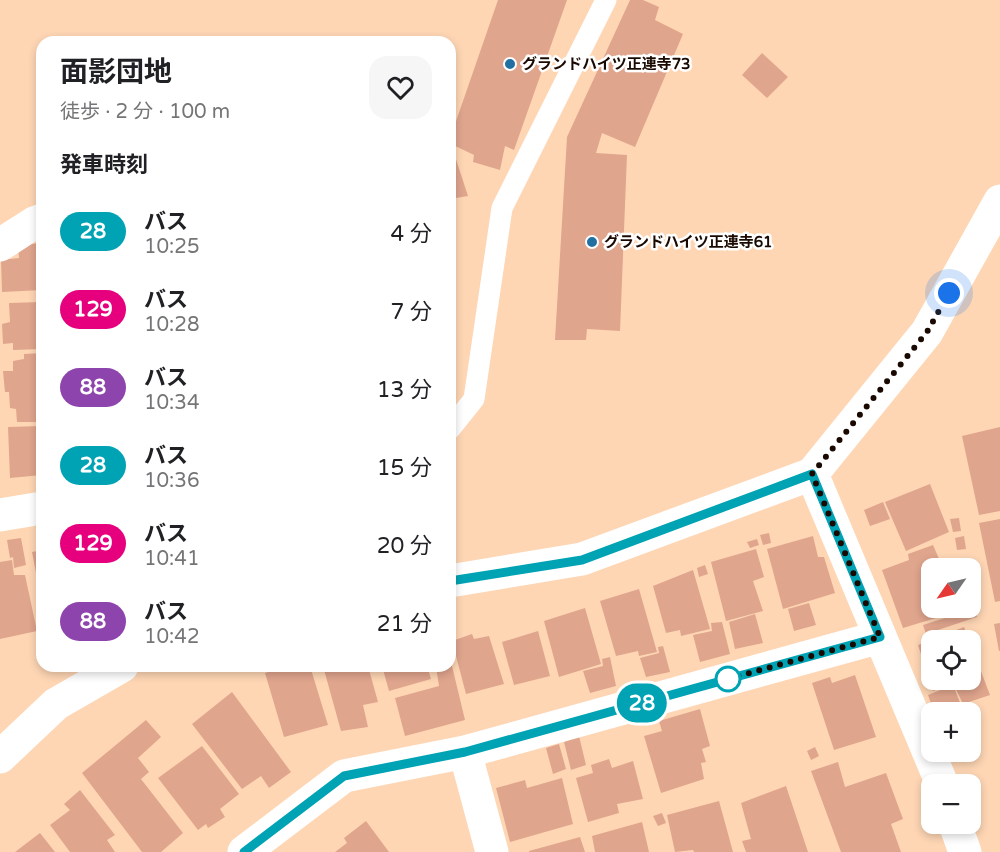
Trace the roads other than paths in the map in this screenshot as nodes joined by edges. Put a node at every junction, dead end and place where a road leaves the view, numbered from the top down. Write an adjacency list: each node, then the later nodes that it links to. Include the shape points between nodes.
1 (606, 0): 5 (lane, via 502,208 474,399)
2 (998, 211): 6 (street, via 927,332)
3 (36, 222): 4 (street)
4 (0, 245)
5 (456, 422)
6 (812, 474): 9 (street, via 582,560); 10 (street)
7 (36, 509): 8 (street)
8 (0, 515)
9 (456, 580)
10 (880, 637): 12 (street); 14 (street)
11 (112, 672): 13 (street, via 56,704)
12 (465, 752): 16 (street, via 344,776); 17 (street)
13 (0, 757)
14 (938, 774)
15 (959, 834): 18 (street)
16 (244, 852)
17 (492, 852)
18 (965, 852)

